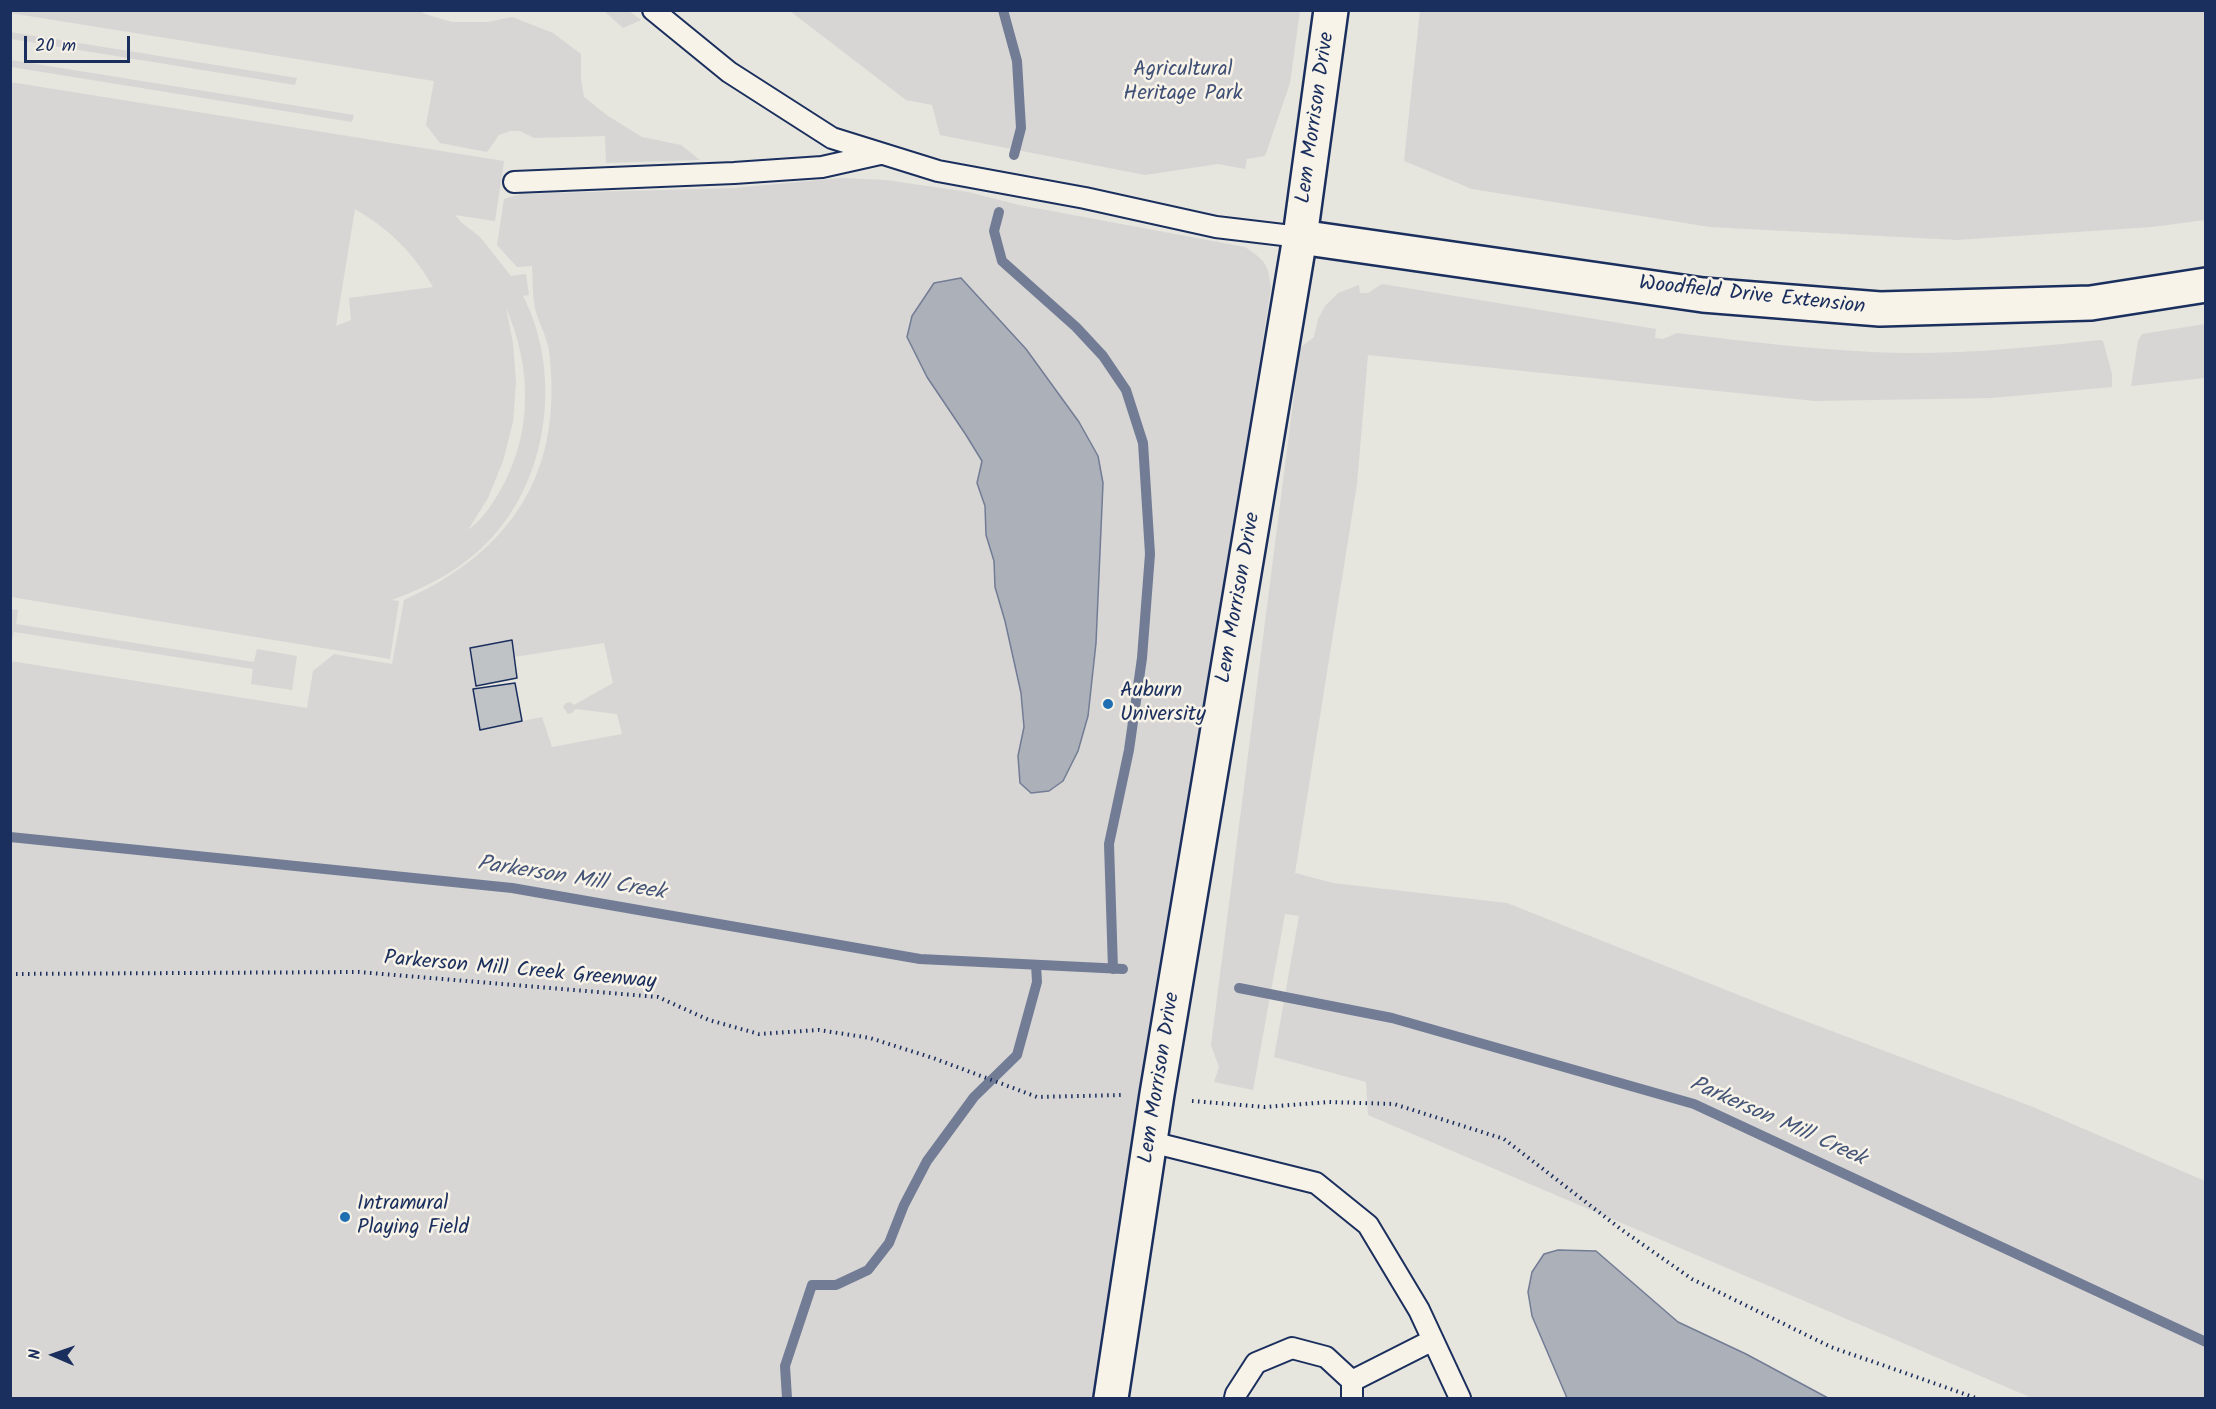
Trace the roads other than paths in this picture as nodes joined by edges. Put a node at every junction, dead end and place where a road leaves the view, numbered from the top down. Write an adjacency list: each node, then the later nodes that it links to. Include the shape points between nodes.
1 (653, 10): 3 (lane, via 729,72 832,138)
2 (1332, 10): 5 (street, Lem Morrison Drive)
3 (882, 153): 4 (lane, via 822,166 734,174); 5 (lane, via 938,171 1216,227)
4 (514, 182)
5 (1300, 237): 6 (street, Woodfield Drive Extension, via 1703,296 1880,309 2091,303); 7 (street, Lem Morrison Drive)
6 (2205, 285)
7 (1150, 1142): 8 (lane, via 1316,1183 1368,1225); 10 (street, Lem Morrison Drive)
8 (1433, 1340): 9 (lane); 12 (lane)
9 (1352, 1390): 11 (lane, via 1326,1357 1292,1348 1256,1363)
10 (1111, 1398)
11 (1235, 1398)
12 (1461, 1398)

